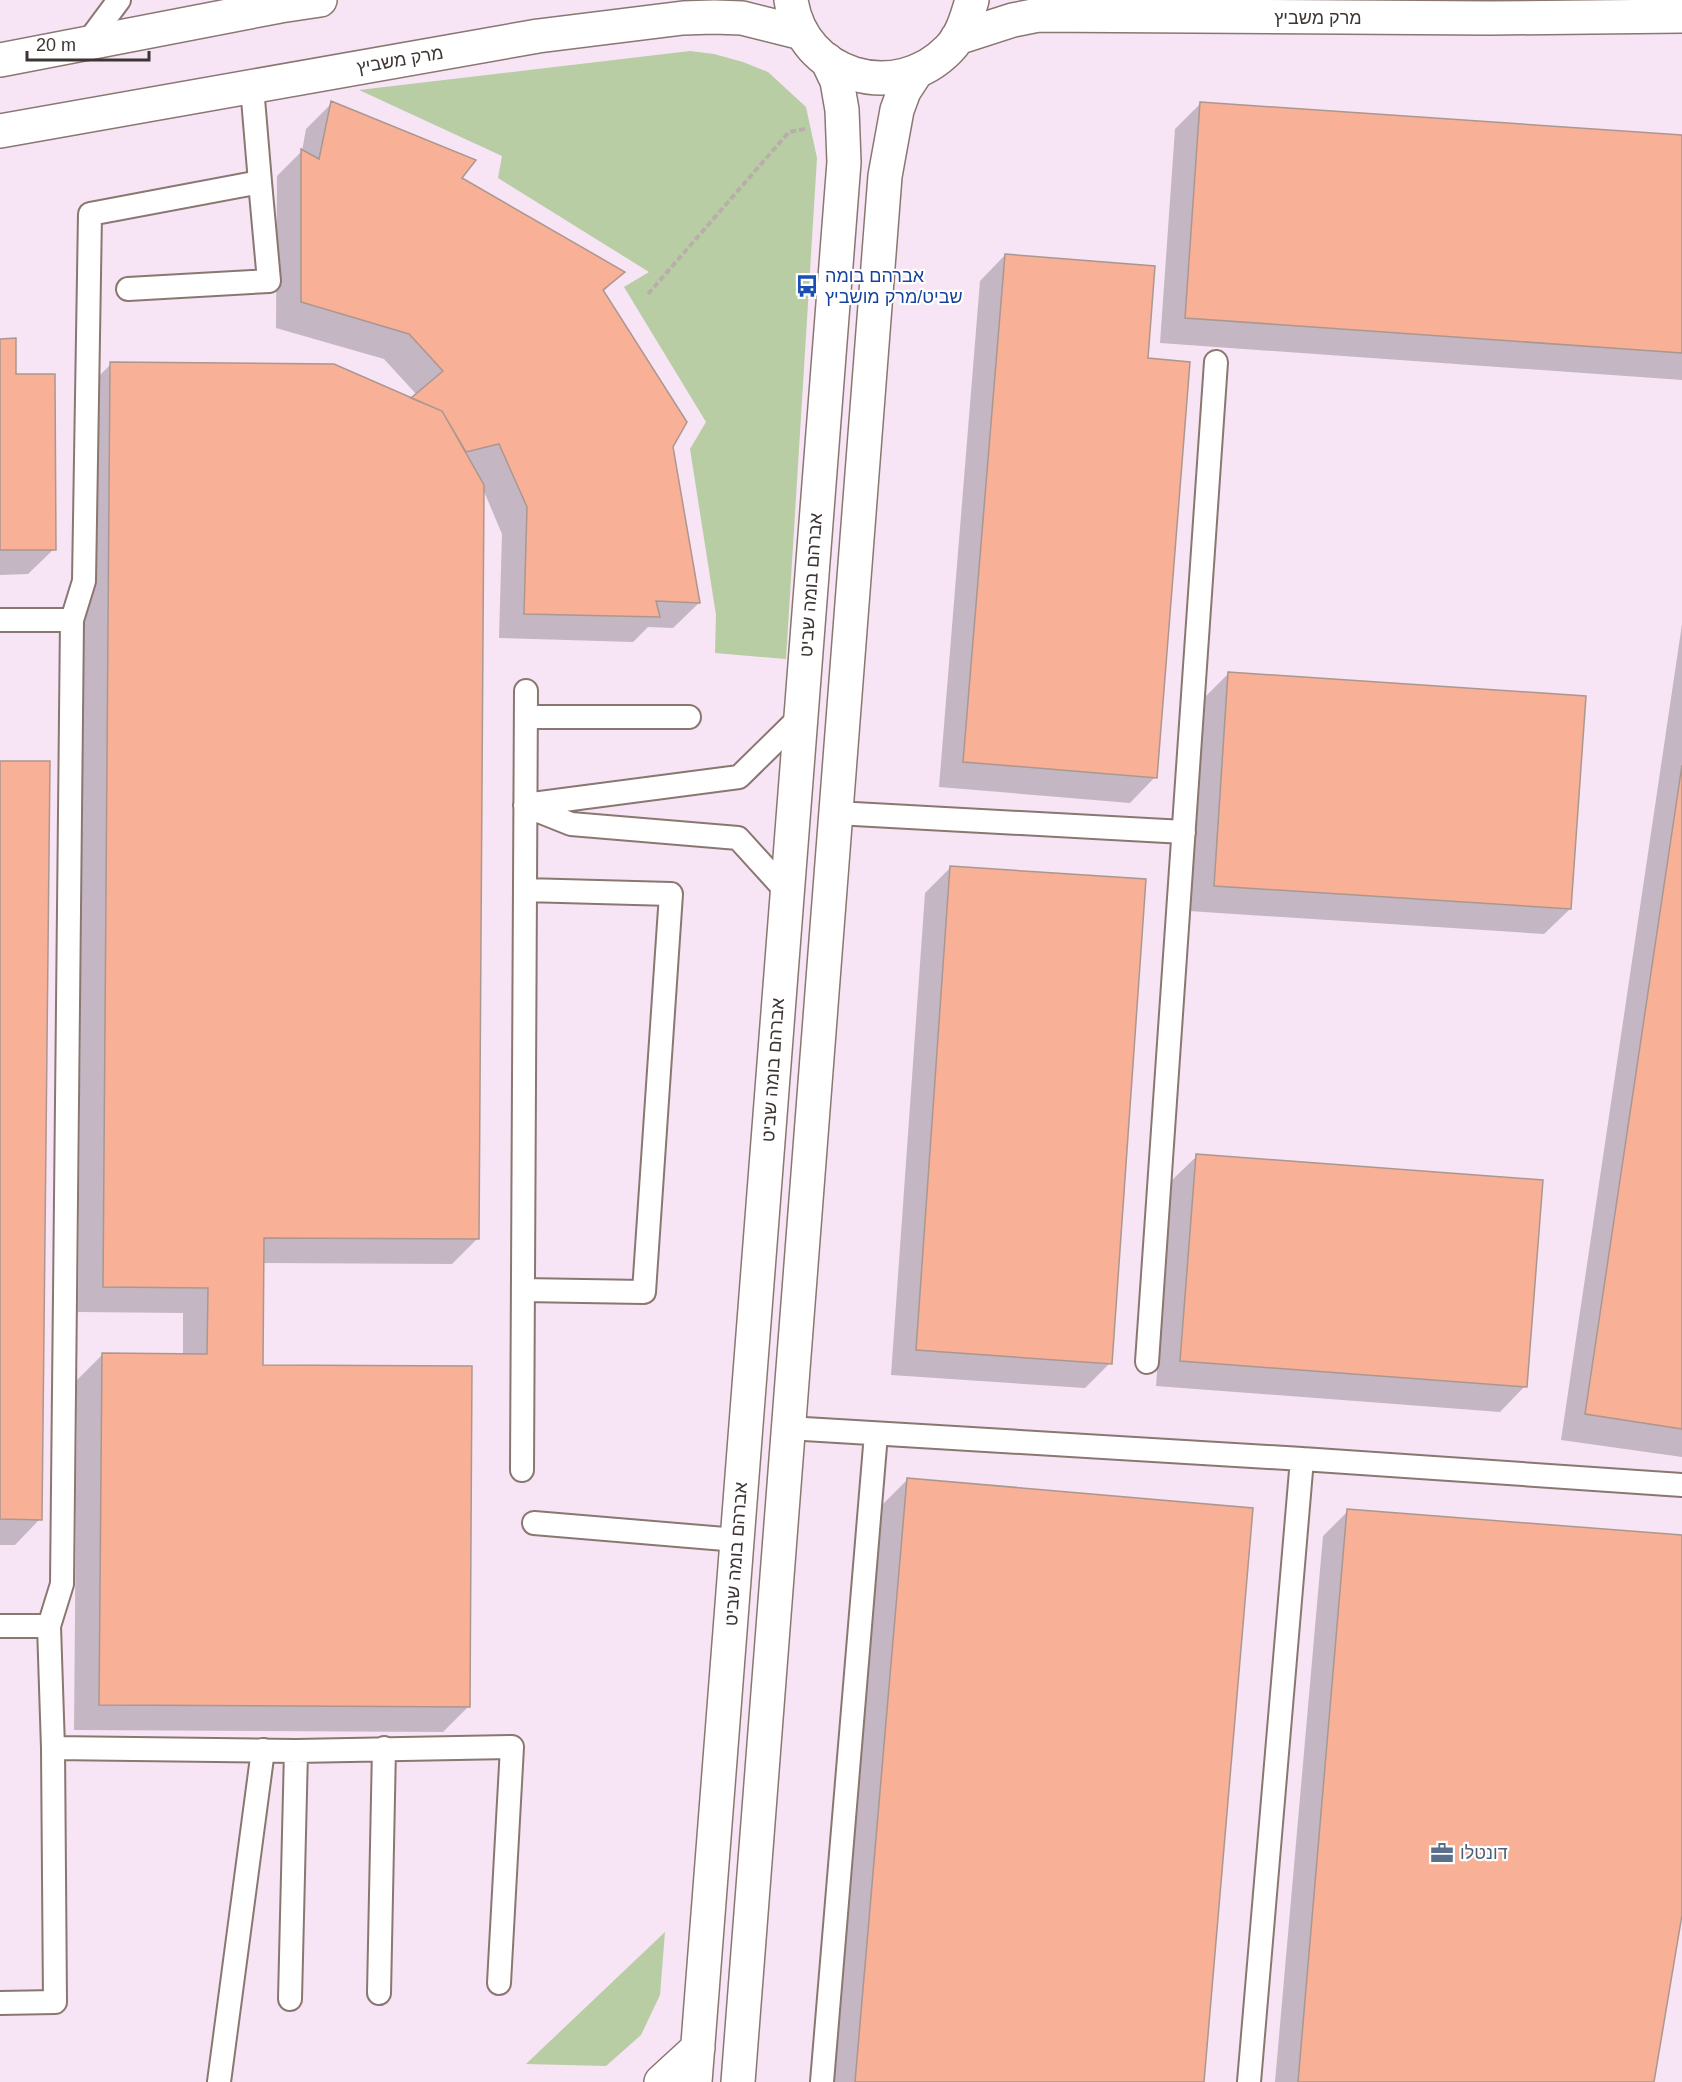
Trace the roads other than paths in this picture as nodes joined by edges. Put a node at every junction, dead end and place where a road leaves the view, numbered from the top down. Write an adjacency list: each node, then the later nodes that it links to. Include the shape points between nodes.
1 (119, 0): 9 (lane)
2 (320, 0): 5 (street)
3 (791, 0): 7 (street, מרק משביץ)
4 (972, 0): 8 (street, מרק משביץ)
5 (266, 3): 9 (street)
6 (1682, 16): 8 (street, מרק משביץ, via 1038,15)
7 (802, 33): 11 (street, מרק משביץ); 13 (street, מרק משביץ, via 742,18 683,18 538,36)
8 (957, 38): 12 (street, מרק משביץ, via 936,60)
9 (87, 43): 10 (street)
10 (0, 60)
11 (827, 60): 12 (street, מרק משביץ, via 857,76 882,79); 23 (street, אברהם בומה שביט, via 837,81 844,162)
12 (917, 71): 25 (street, via 897,110 885,176)
13 (252, 87): 14 (street, מרק משביץ); 15 (lane)
14 (0, 131)
15 (260, 182): 16 (lane, via 269,281); 19 (lane, via 90,214 84,581)
16 (128, 289)
17 (1216, 362): 26 (lane)
18 (0, 620): 19 (lane)
19 (72, 620): 39 (lane, via 62,1584)
20 (526, 691): 21 (lane)
21 (526, 717): 22 (lane); 24 (lane)
22 (688, 717)
23 (800, 717): 24 (lane, via 739,777); 28 (street, אברהם בומה שביט)
24 (525, 805): 27 (lane); 28 (lane, via 571,824 738,838)
25 (836, 813): 26 (lane); 31 (street)
26 (1184, 832): 30 (lane)
27 (525, 890): 29 (lane); 29 (lane, via 671,894 644,1292)
28 (787, 892): 37 (street, אברהם בומה שביט)
29 (523, 1290): 34 (lane)
30 (1147, 1362)
31 (788, 1428): 32 (lane); 52 (street)
32 (876, 1434): 33 (lane); 53 (lane)
33 (1302, 1459): 35 (lane); 54 (lane)
34 (522, 1470)
35 (1682, 1485)
36 (534, 1523): 37 (lane)
37 (737, 1540): 48 (street, אברהם בומה שביט)
38 (0, 1626): 39 (lane)
39 (49, 1626): 40 (lane)
40 (53, 1748): 42 (lane); 47 (lane, via 55,2002)
41 (384, 1748): 43 (lane); 44 (lane, via 512,1747); 45 (lane)
42 (263, 1750): 43 (lane); 49 (lane)
43 (296, 1751): 46 (lane)
44 (499, 1983)
45 (379, 1993)
46 (290, 1999)
47 (0, 2003)
48 (698, 2048): 50 (street); 51 (street, אברהם בומה שביט)
49 (219, 2082)
50 (661, 2082)
51 (695, 2082)
52 (738, 2082)
53 (822, 2082)
54 (1249, 2082)

